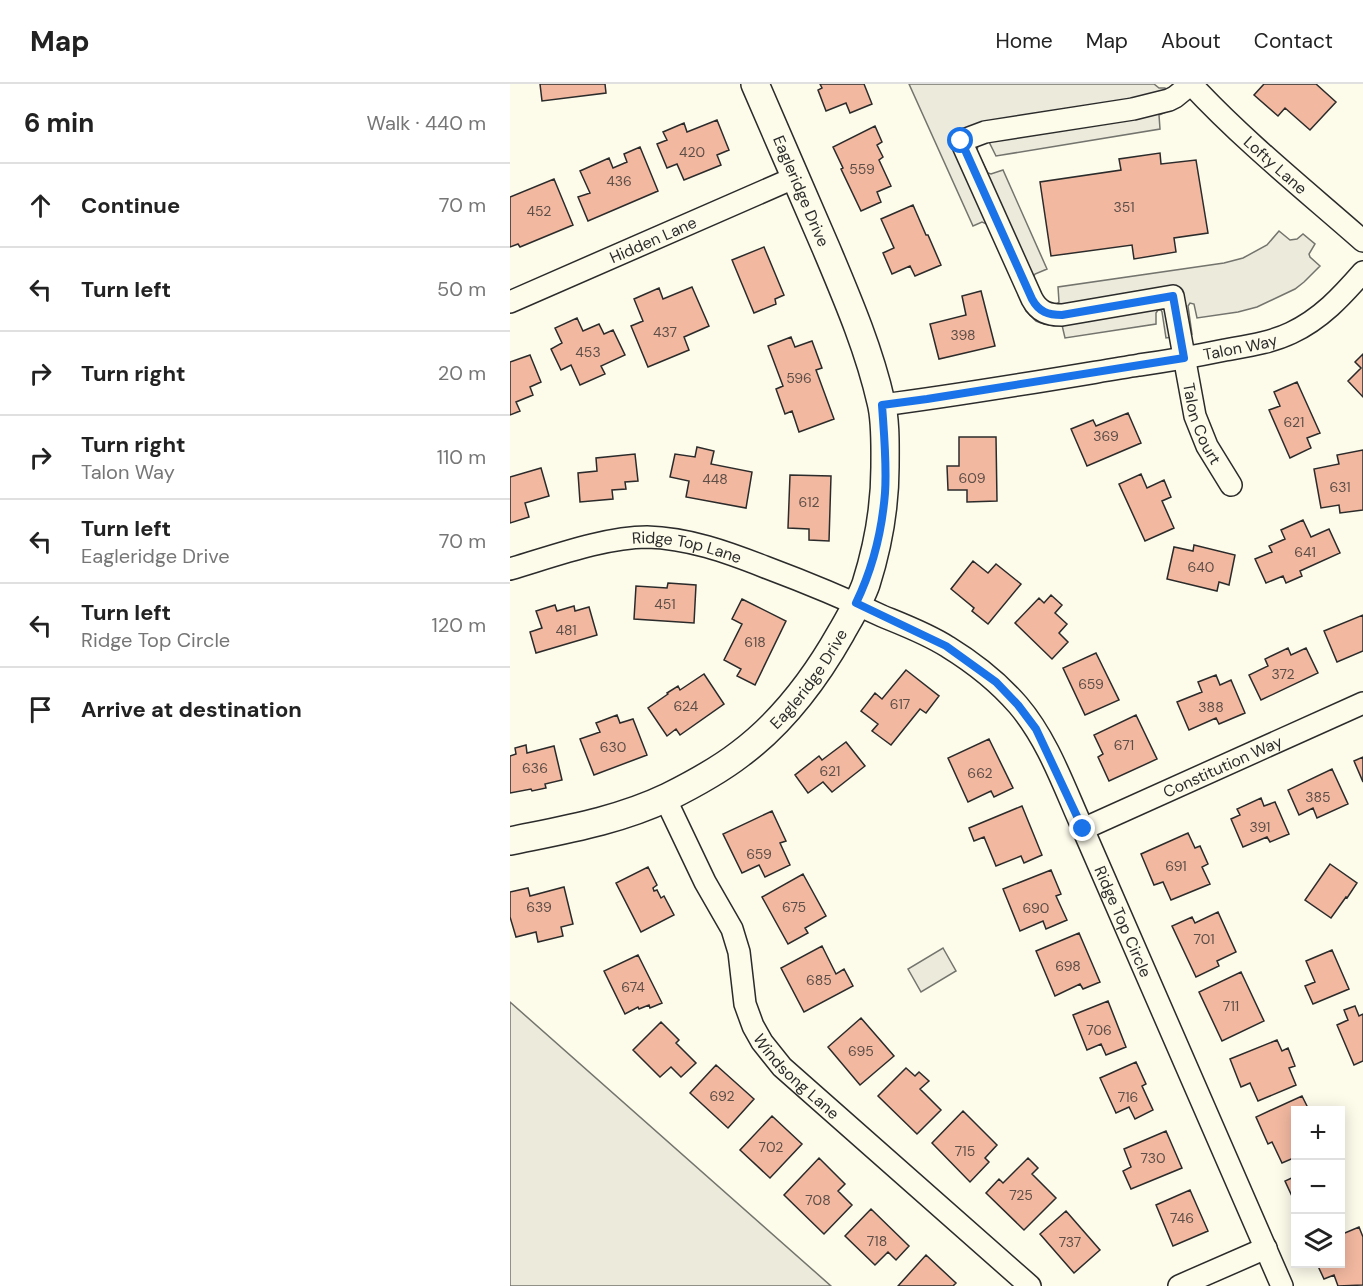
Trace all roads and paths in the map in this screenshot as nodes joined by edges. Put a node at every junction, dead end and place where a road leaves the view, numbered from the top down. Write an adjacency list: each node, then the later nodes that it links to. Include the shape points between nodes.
1 (755, 84): 3 (main road, Eagleridge Drive)
2 (1191, 84): 4 (street, Lofty Lane, via 1231,125); 7 (street, Talon Court, via 1169,100 1133,109 986,132 961,141 1039,309 1050,315 1062,315 1173,296)
3 (796, 177): 6 (street, Hidden Lane); 8 (main road, Eagleridge Drive, via 852,311)
4 (1363, 241)
5 (1363, 272): 7 (street, Talon Way, via 1326,311 1293,332)
6 (510, 302)
7 (1184, 358): 8 (street, Talon Way); 9 (street, Talon Court, via 1200,432)
8 (882, 405): 11 (main road, Eagleridge Drive, via 885,492 879,535)
9 (1231, 485)
10 (510, 569): 11 (street, Ridge Top Lane, via 582,548 647,537 715,548)
11 (856, 603): 13 (main road, Eagleridge Drive, via 824,663 773,726 740,754); 14 (street, Ridge Top Circle, via 946,646 996,682 1036,729)
12 (1363, 703): 14 (street, Constitution Way)
13 (665, 798): 15 (main road, Eagleridge Drive, via 600,822); 17 (street, Windsong Lane, via 732,929 745,1004 762,1042 782,1067)
14 (1083, 829): 16 (street, Ridge Top Circle)
15 (510, 841)
16 (1266, 1248): 18 (street); 19 (street, Ridge Top Circle)
17 (1030, 1286)
18 (1179, 1286)
19 (1282, 1286)

